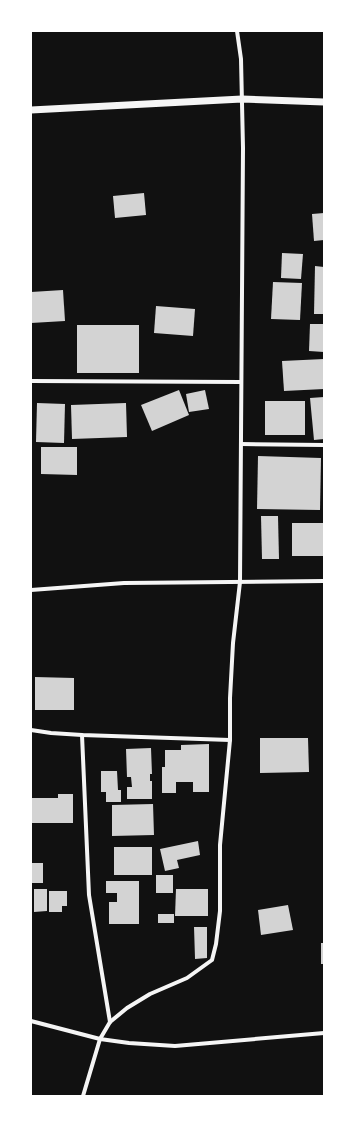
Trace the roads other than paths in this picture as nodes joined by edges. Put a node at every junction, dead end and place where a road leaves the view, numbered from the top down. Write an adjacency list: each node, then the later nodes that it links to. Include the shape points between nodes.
1 (237, 31): 2 (street)
2 (242, 99): 3 (street); 4 (street); 6 (street)
3 (324, 102)
4 (31, 110)
5 (31, 381): 6 (street)
6 (241, 382): 7 (street)
7 (241, 444): 8 (street); 9 (street)
8 (324, 444)
9 (240, 582): 10 (street); 11 (street, via 124,583); 14 (street, via 233,643)
10 (324, 582)
11 (31, 590)
12 (31, 730): 13 (street)
13 (82, 735): 14 (street); 16 (street, via 88,895)
14 (230, 740): 16 (street, via 220,845 220,911 212,960 187,978 150,994)
15 (31, 1021): 18 (street)
16 (110, 1022): 18 (street)
17 (324, 1033): 18 (street, via 175,1046)
18 (100, 1039): 19 (street)
19 (83, 1096)

